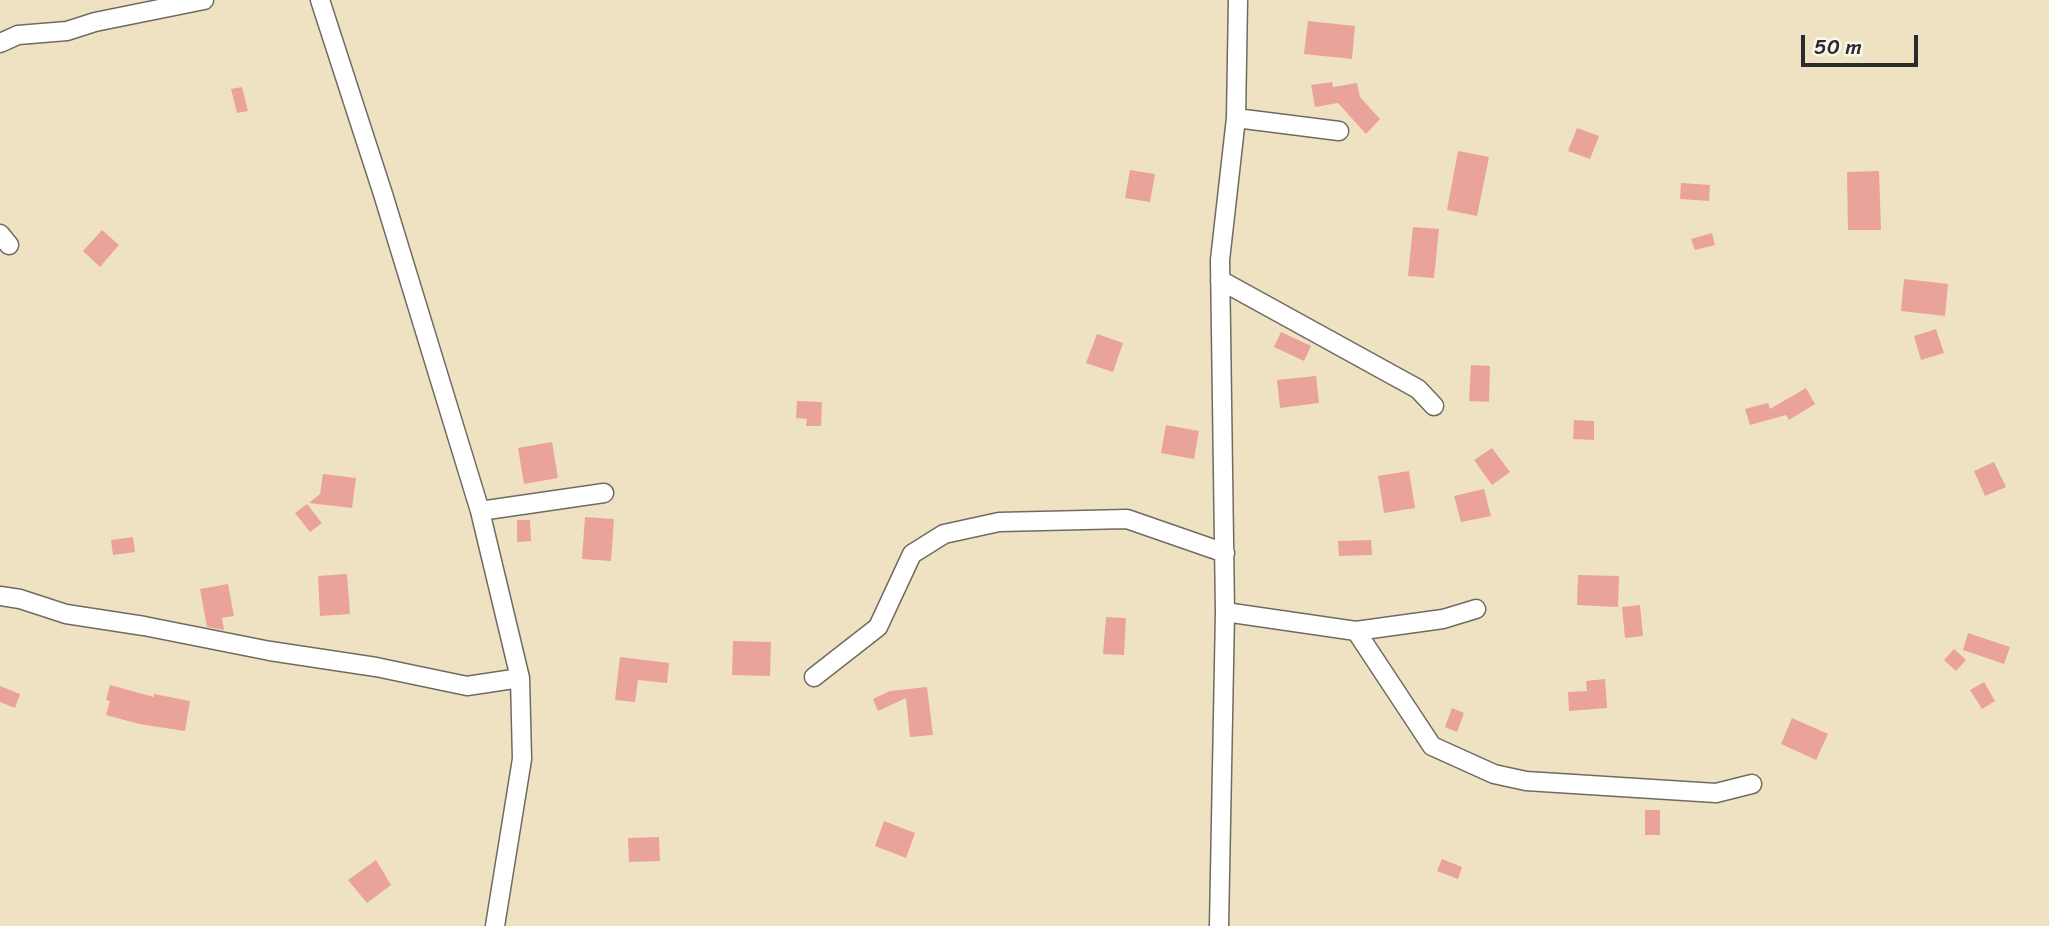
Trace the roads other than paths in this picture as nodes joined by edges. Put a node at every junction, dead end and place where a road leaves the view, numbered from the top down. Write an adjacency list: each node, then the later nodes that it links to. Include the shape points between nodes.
1 (204, 0): 4 (street, via 67,31 18,35)
2 (320, 0): 10 (street)
3 (1238, 0): 5 (street)
4 (0, 43)
5 (1236, 118): 6 (street); 7 (street)
6 (1339, 131)
7 (1220, 279): 8 (street, via 1418,389); 11 (street)
8 (1434, 406)
9 (604, 493): 10 (street)
10 (480, 511): 17 (street)
11 (1225, 553): 14 (street); 16 (street, via 1127,519 999,522 944,534 912,554 878,627)
12 (0, 596): 17 (street, via 66,614 467,686)
13 (1476, 609): 15 (street, via 1443,619)
14 (1225, 612): 15 (street); 20 (street)
15 (1356, 631): 18 (street, via 1432,746 1494,774 1526,781 1716,793)
16 (814, 677)
17 (520, 678): 19 (street, via 522,759)
18 (1752, 784)
19 (495, 926)
20 (1219, 926)

